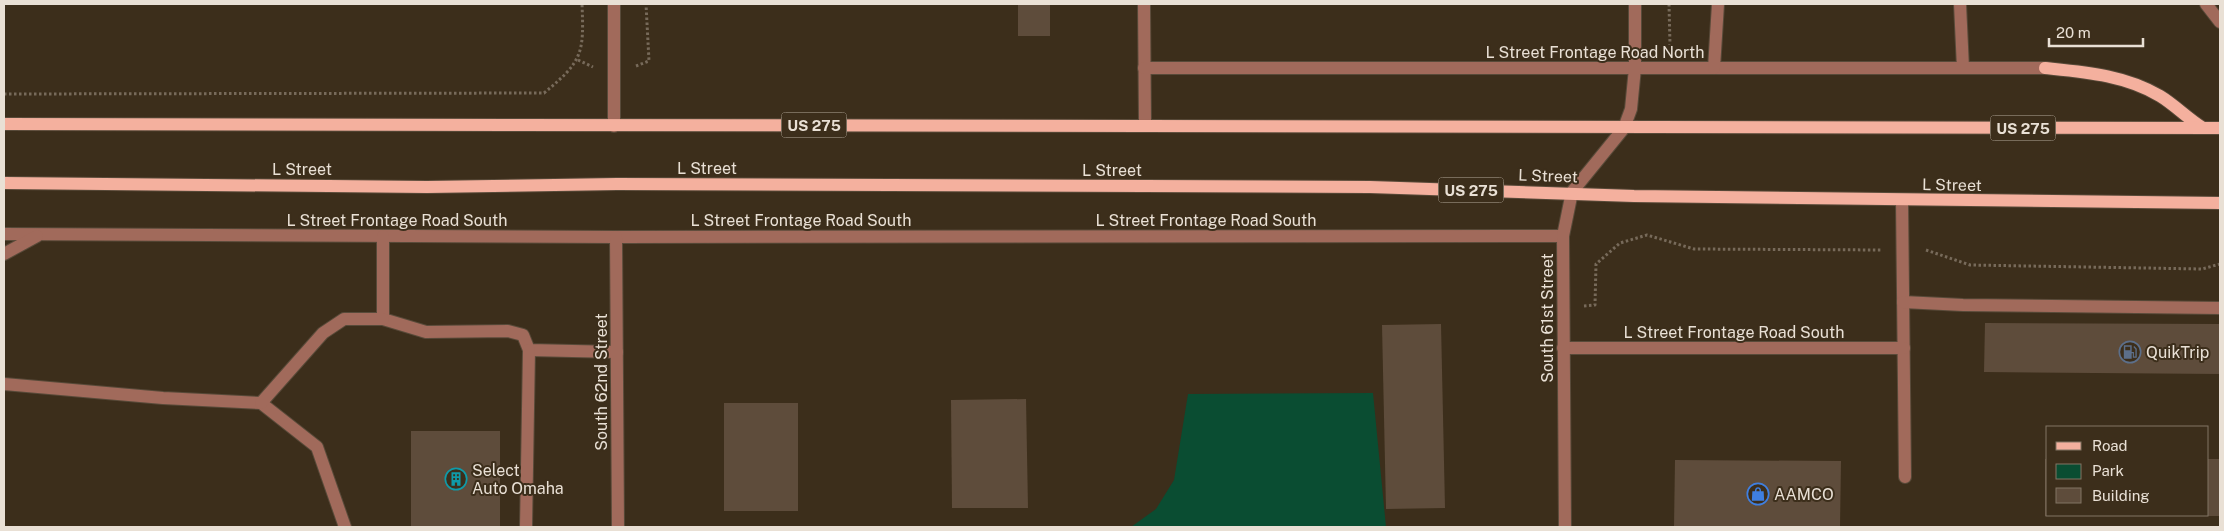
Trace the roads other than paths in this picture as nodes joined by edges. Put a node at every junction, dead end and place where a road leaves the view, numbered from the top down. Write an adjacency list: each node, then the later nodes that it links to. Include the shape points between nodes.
1 (614, 4): 16 (street)
2 (1144, 4): 8 (street)
3 (1635, 4): 9 (street)
4 (1718, 4): 10 (street)
5 (1960, 4): 11 (street)
6 (2206, 4): 7 (street)
7 (2220, 22)
8 (1144, 68): 9 (street, L Street Frontage Road North); 15 (street)
9 (1635, 68): 10 (street, L Street Frontage Road North); 17 (street, via 1631,109)
10 (1714, 68): 11 (street, L Street Frontage Road North)
11 (1963, 68): 12 (street, L Street Frontage Road North)
12 (2045, 68): 18 (main road, via 2083,72 2137,84 2160,96)
13 (4, 124): 16 (main road, US 275)
14 (2220, 124): 18 (main road)
15 (1145, 125): 16 (main road, US 275); 17 (main road, US 275)
16 (614, 126)
17 (1624, 128): 18 (main road, US 275); 21 (street, South 61st Street)
18 (2203, 128): 19 (main road, US 275)
19 (2220, 128)
20 (4, 183): 21 (main road, L Street / US 275, via 1370,187)
21 (1572, 192): 22 (main road, L Street / US 275); 27 (street, South 61st Street)
22 (1902, 200): 23 (main road, L Street / US 275); 30 (street)
23 (2220, 203)
24 (4, 234): 25 (street, L Street Frontage Road South)
25 (40, 234): 26 (street, L Street Frontage Road South); 29 (street, L Street Frontage Road South)
26 (383, 236): 28 (street, L Street Frontage Road South); 32 (street)
27 (1563, 236): 28 (street, L Street Frontage Road South); 33 (street, South 61st Street)
28 (616, 237): 36 (street, South 62nd Street)
29 (4, 254)
30 (1903, 302): 31 (street); 34 (street)
31 (2220, 308)
32 (383, 319): 35 (street, via 426,332 508,331 523,335); 38 (street, via 344,319 324,333)
33 (1563, 348): 34 (street, L Street Frontage Road South); 43 (street, South 61st Street)
34 (1904, 348): 39 (street)
35 (530, 350): 36 (street); 41 (street)
36 (617, 352): 42 (street, South 62nd Street)
37 (4, 384): 38 (street)
38 (261, 403): 40 (street, via 317,447)
39 (1905, 477)
40 (345, 527)
41 (526, 527)
42 (618, 527)
43 (1565, 527)

